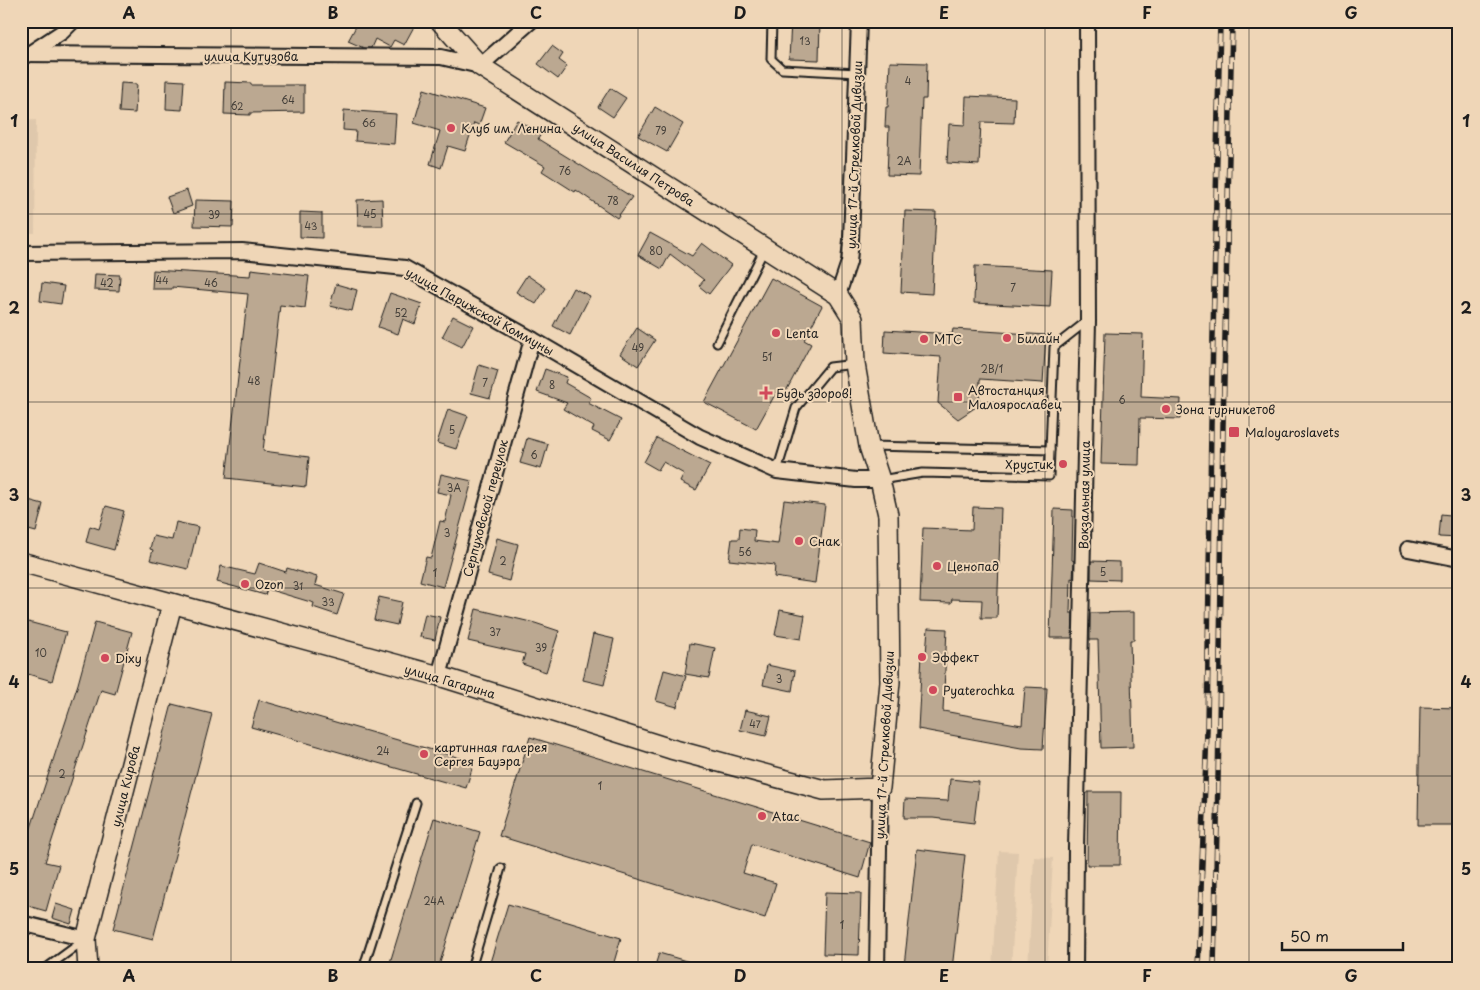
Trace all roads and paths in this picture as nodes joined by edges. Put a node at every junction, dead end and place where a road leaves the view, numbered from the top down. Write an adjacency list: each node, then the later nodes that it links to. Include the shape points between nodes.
1 (72, 21): 7 (street, via 62,32)
2 (440, 21): 8 (main road, улица Василия Петрова)
3 (531, 21): 8 (street)
4 (772, 21): 9 (lane, via 771,59 782,69)
5 (859, 21): 9 (street, улица 17-й Стрелковой Дивизии)
6 (1087, 21): 13 (street, Вокзальная улица)
7 (23, 56): 8 (street, улица Кутузова, via 441,57)
8 (480, 66): 10 (main road, улица Василия Петрова)
9 (857, 73): 12 (street, улица 17-й Стрелковой Дивизии, via 850,262)
10 (765, 248): 12 (main road, улица Василия Петрова); 15 (lane)
11 (21, 253): 14 (street, улица Парижской Коммуны, via 242,251 405,268)
12 (838, 294): 16 (main road, улица 17-й Стрелковой Дивизии, via 853,319)
13 (1088, 321): 18 (lane, via 1054,347); 36 (street, Вокзальная улица)
14 (532, 339): 19 (street, улица Парижской Коммуны, via 700,437); 25 (street, Серпуховской переулок)
15 (717, 343)
16 (855, 364): 17 (main road, улица 17-й Стрелковой Дивизии); 19 (lane, via 830,367 796,408)
17 (869, 446): 18 (lane); 20 (main road, улица 17-й Стрелковой Дивизии)
18 (1050, 450): 20 (lane, via 1049,476 923,473)
19 (777, 471): 20 (street, улица Парижской Коммуны)
20 (880, 480): 26 (main road, улица 17-й Стрелковой Дивизии, via 888,515 890,682)
21 (1408, 549): 22 (street)
22 (1459, 559)
23 (21, 562): 24 (main road, улица Гагарина)
24 (172, 604): 25 (main road, улица Гагарина); 30 (main road, улица Кирова)
25 (439, 676): 26 (main road, улица Гагарина, via 671,749 824,790)
26 (880, 788): 35 (street, улица 17-й Стрелковой Дивизии)
27 (416, 803): 33 (lane)
28 (501, 868): 34 (lane)
29 (21, 923): 30 (street)
30 (86, 939): 31 (lane); 32 (main road, улица Кирова)
31 (45, 969)
32 (88, 969)
33 (364, 969)
34 (471, 969)
35 (877, 969)
36 (1074, 969)

